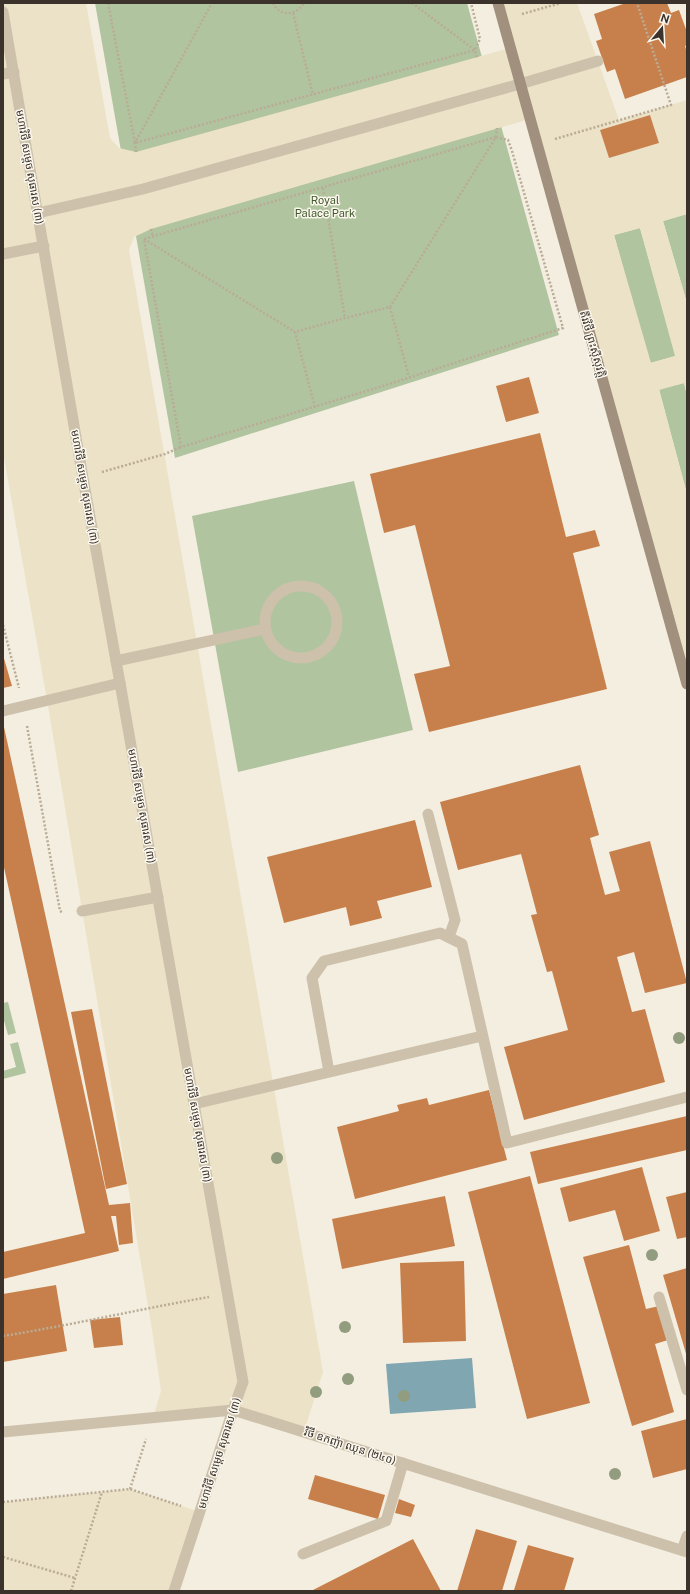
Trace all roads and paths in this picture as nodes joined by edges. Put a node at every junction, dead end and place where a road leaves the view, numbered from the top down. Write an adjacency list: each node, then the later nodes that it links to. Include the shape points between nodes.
1 (108, 3): 20 (path)
2 (212, 3): 20 (path)
3 (273, 3): 10 (path, via 282,12)
4 (304, 3): 10 (path)
5 (412, 3): 11 (path)
6 (471, 3): 11 (path, via 480,39)
7 (498, 3): 15 (main road, តីរវិថី ព្រះស៊ីសុវត្តិ)
8 (637, 3): 19 (path, via 671,105)
9 (3, 12): 14 (street, មហាវិថី សម្តេច សុធារស (៣))
10 (293, 13): 16 (path)
11 (475, 50): 12 (path); 16 (path)
12 (477, 58)
13 (598, 61): 15 (street)
14 (8, 73): 23 (street, មហាវិថី សម្តេច សុធារស (៣))
15 (520, 84): 23 (street, via 143,189); 40 (main road, តីរវិថី ព្រះស៊ីសុវត្តិ)
16 (313, 95): 20 (path)
17 (497, 128): 18 (path)
18 (496, 137): 22 (path); 29 (path); 32 (path, via 508,140 512,151 563,328)
19 (558, 138)
20 (135, 143): 21 (path)
21 (136, 152)
22 (323, 188): 25 (path); 30 (path)
23 (38, 214): 27 (street, មហាវិថី សម្តេច សុធារស (៣))
24 (151, 229): 25 (path)
25 (153, 237): 26 (path)
26 (144, 239): 31 (path); 34 (path)
27 (44, 246): 28 (street); 35 (street, មហាវិថី សម្តេច សុធារស (៣))
28 (3, 254)
29 (390, 307): 30 (path); 32 (path)
30 (345, 318): 31 (path)
31 (295, 332): 33 (path)
32 (409, 377): 33 (path)
33 (315, 407): 34 (path)
34 (180, 447): 35 (path, via 165,454)
35 (82, 478): 38 (street, មហាវិថី សម្តេច សុធារស (៣))
36 (3, 625): 41 (path)
37 (264, 629): 37 (street, via 269,641 282,654 299,659 316,655 332,642 337,630 337,619 329,599 314,588 301,586 288,588 276,594 264,616); 38 (street)
38 (116, 661): 39 (street, មហាវិថី សម្តេច សុធារស (៣))
39 (120, 683): 41 (street); 44 (street, មហាវិថី សម្តេច សុធារស (៣))
40 (687, 684)
41 (24, 706): 42 (street); 45 (path, via 60,911 65,915)
42 (3, 711)
43 (428, 814): 46 (street, via 455,920)
44 (158, 897): 45 (street); 50 (street, មហាវិថី សម្តេច សុធារស (៣))
45 (82, 911)
46 (448, 937): 47 (street, via 462,944); 48 (street, via 440,933 324,961 312,978)
47 (482, 1036): 48 (street); 49 (street, via 507,1143)
48 (329, 1072): 50 (street)
49 (687, 1097)
50 (194, 1104): 51 (street, មហាវិថី សម្តេច សុធារស (៣))
51 (227, 1294): 53 (path); 55 (street, មហាវិថី សម្តេច សុធារស (៣), via 243,1382)
52 (659, 1297): 54 (street)
53 (3, 1336)
54 (687, 1390)
55 (233, 1410): 56 (street, វិថី ឧកញ៉ា ឈុន (២៤០)); 58 (street, វិថី ឧកញ៉ា ឈុន (២៤០)); 62 (street, មហាវិថី សម្តេច សុធារស (៣))
56 (153, 1418): 57 (street, វិថី ឧកញ៉ា ឈុន (២៤០)); 59 (path)
57 (3, 1432)
58 (403, 1463): 64 (street, វិថី ឧកញ៉ា ឈុន (២៤០)); 65 (street, via 386,1520)
59 (130, 1489): 60 (path); 62 (path)
60 (102, 1492): 61 (path); 67 (path)
61 (3, 1502)
62 (200, 1512): 69 (street, មហាវិថី សម្តេច សុធារស (៣))
63 (687, 1536): 64 (street)
64 (685, 1551)
65 (303, 1554)
66 (3, 1557): 67 (path)
67 (75, 1578): 68 (path)
68 (71, 1591)
69 (174, 1591)

